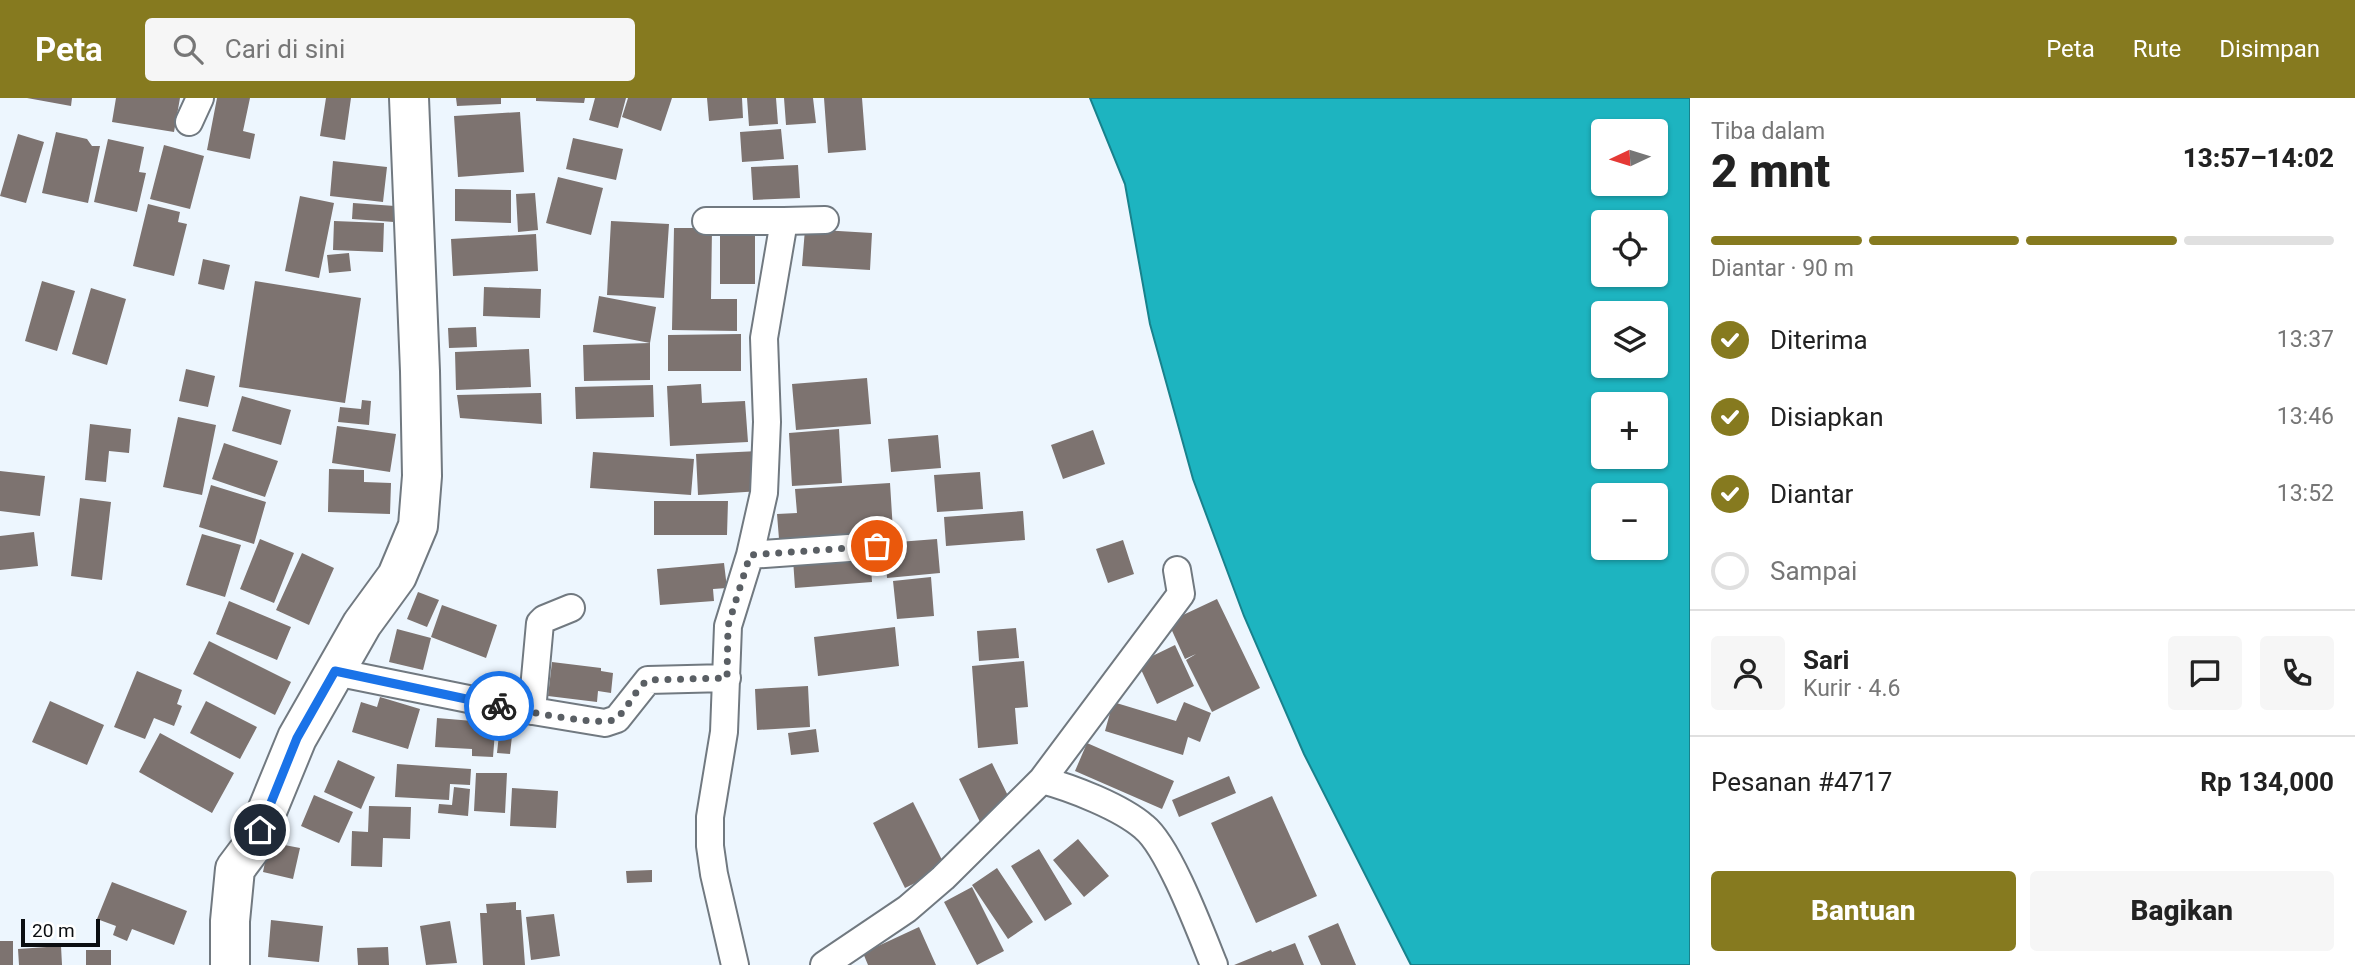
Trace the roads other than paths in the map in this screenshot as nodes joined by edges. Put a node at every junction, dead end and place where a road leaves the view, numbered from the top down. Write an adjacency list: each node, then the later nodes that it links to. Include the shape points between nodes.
1 (200, 98): 3 (street)
2 (409, 98): 11 (highway, via 420,370 418,526 397,576)
3 (189, 122)
4 (825, 220): 6 (street)
5 (706, 221): 6 (street)
6 (784, 222): 8 (street, via 764,338 764,493)
7 (877, 546): 8 (street)
8 (750, 555): 12 (street, via 728,626)
9 (1177, 570): 14 (street, via 1181,594)
10 (571, 608): 13 (street, via 540,623)
11 (335, 671): 13 (street); 16 (highway, via 297,738 253,845 235,869)
12 (727, 678): 13 (street, via 648,680 617,719 608,723); 15 (street, via 709,832)
13 (532, 711)
14 (1042, 780): 17 (street, via 907,909); 18 (street, via 1077,791 1145,827 1161,849)
15 (733, 954)
16 (230, 965)
17 (824, 965)
18 (1214, 965)

